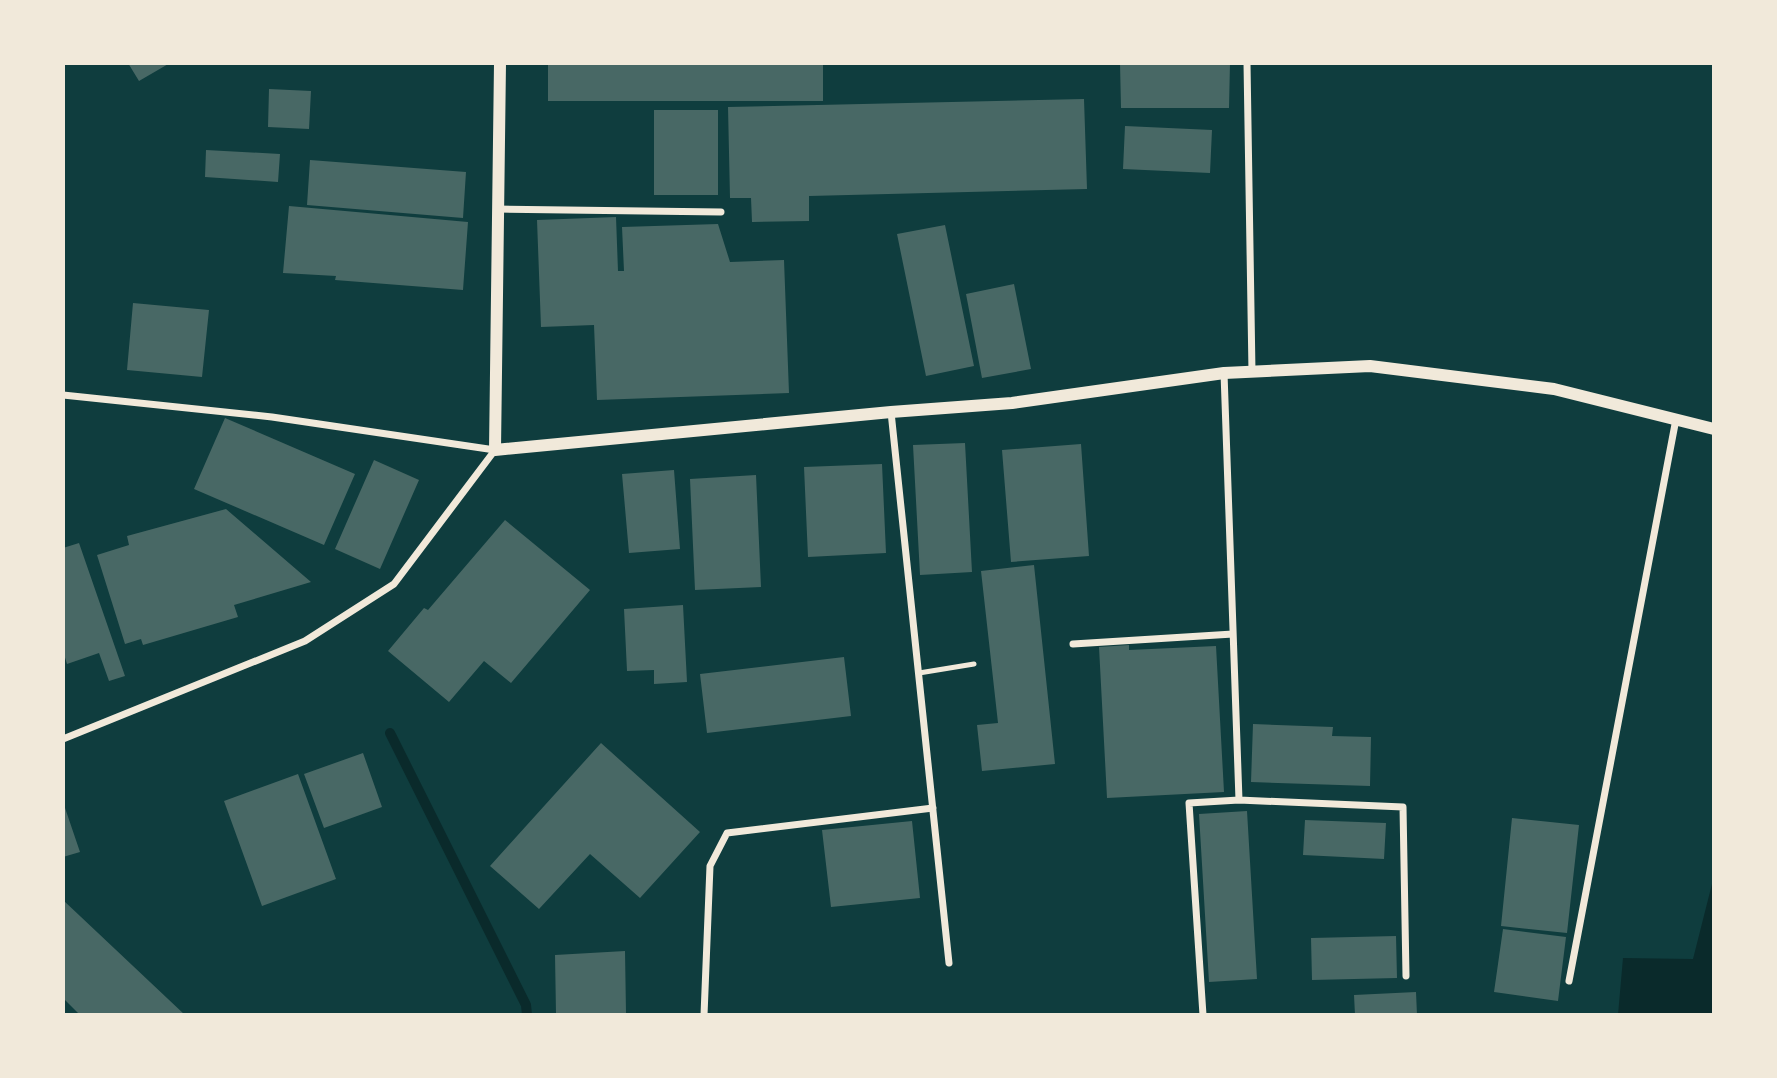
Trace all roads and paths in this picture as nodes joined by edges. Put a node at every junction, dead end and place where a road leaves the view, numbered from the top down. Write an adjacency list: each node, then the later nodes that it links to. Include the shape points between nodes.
1 (500, 63): 3 (street)
2 (1247, 63): 5 (street)
3 (498, 209): 4 (street); 11 (street)
4 (721, 212)
5 (1252, 372): 6 (street); 9 (street, via 1370,366 1554,388)
6 (1224, 373): 8 (street, via 1012,403); 12 (street)
7 (63, 395): 11 (street, via 272,417)
8 (891, 412): 11 (street); 15 (street)
9 (1676, 419): 10 (street); 21 (street)
10 (1714, 429)
11 (495, 450): 16 (street, via 394,584 305,641)
12 (1233, 634): 13 (street); 17 (street)
13 (1073, 644)
14 (974, 664): 15 (lane)
15 (919, 673): 18 (street)
16 (63, 739)
17 (1239, 800): 20 (street, via 1403,807); 23 (street, via 1189,803)
18 (933, 808): 19 (street); 22 (street, via 727,833 710,866)
19 (949, 963)
20 (1406, 976)
21 (1569, 981)
22 (704, 1015)
23 (1203, 1015)

